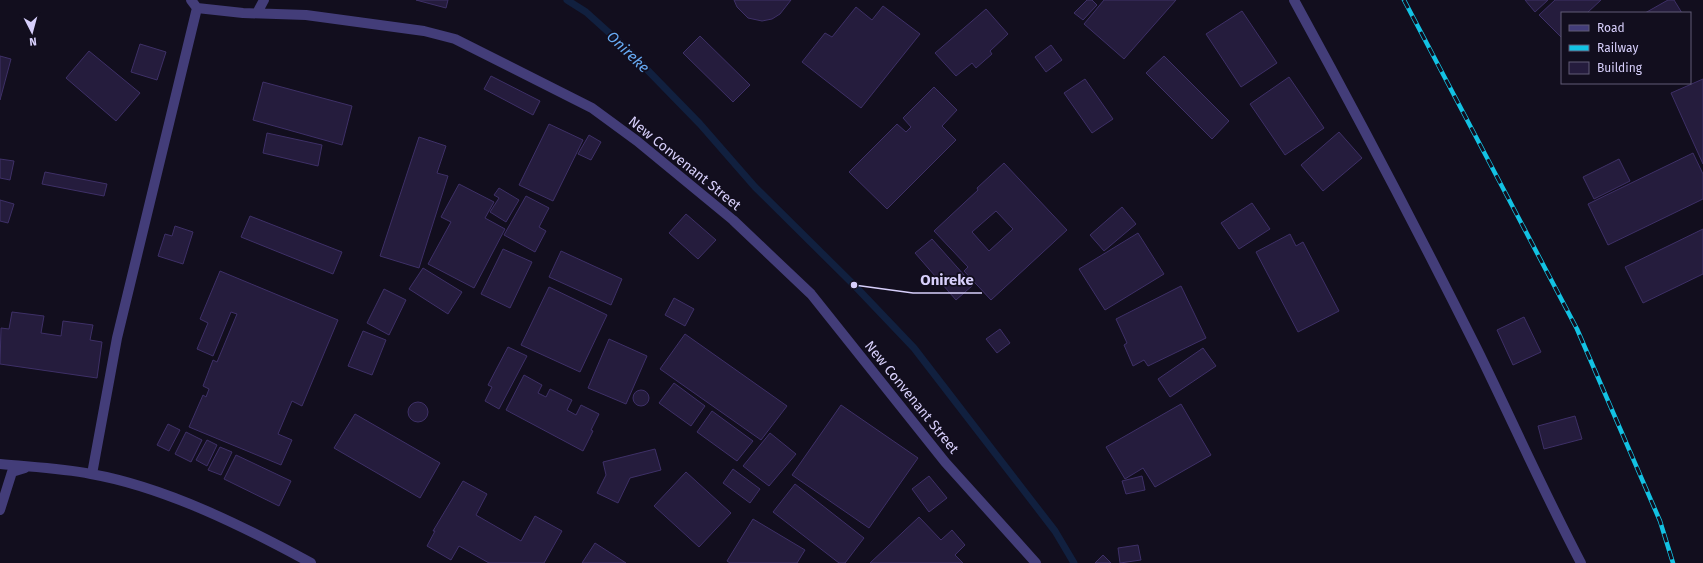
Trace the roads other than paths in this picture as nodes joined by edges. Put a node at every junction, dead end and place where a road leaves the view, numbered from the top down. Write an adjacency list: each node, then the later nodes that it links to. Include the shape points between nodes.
1 (191, 0): 4 (street)
2 (264, 0): 5 (street)
3 (1294, 0): 12 (street, via 1423,242 1519,435 1548,501)
4 (197, 8): 5 (street, New Convenant Street); 8 (street, via 117,338)
5 (257, 13): 11 (street, New Convenant Street, via 306,15 380,24 455,39 592,108 637,140 733,220 811,294 945,462)
6 (0, 464): 7 (street)
7 (31, 467): 8 (street); 9 (street, via 12,472)
8 (92, 474): 10 (street, via 196,506)
9 (0, 510)
10 (311, 563)
11 (1036, 563)
12 (1581, 563)

